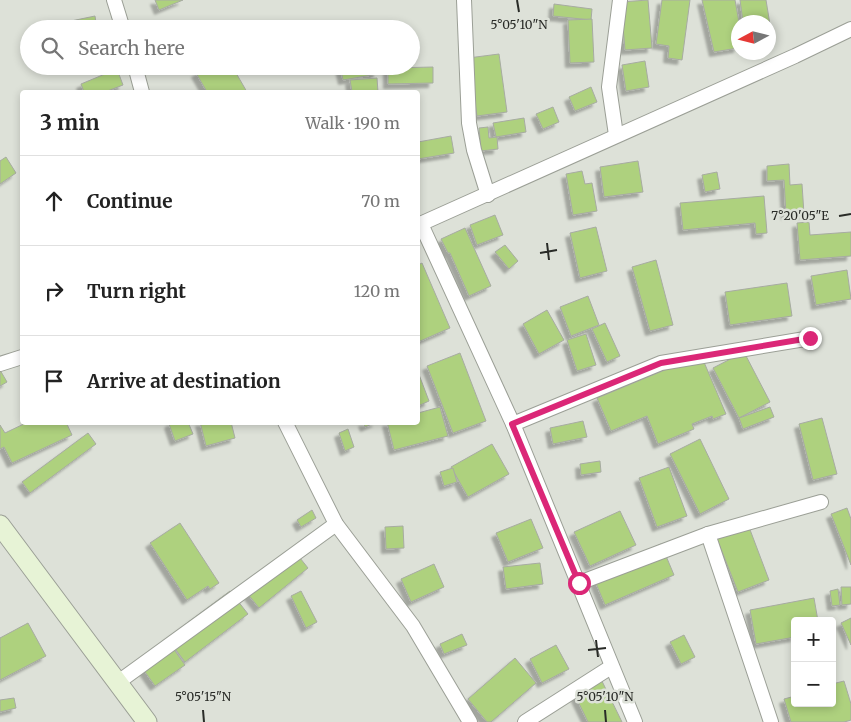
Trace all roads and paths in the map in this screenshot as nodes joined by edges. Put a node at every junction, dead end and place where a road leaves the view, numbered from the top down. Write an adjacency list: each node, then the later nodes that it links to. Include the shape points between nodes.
1 (114, 0): 4 (street)
2 (464, 0): 9 (street, via 469,123)
3 (620, 0): 8 (street, via 609,88)
4 (120, 20)
5 (851, 29): 8 (street)
6 (137, 75): 7 (street)
7 (141, 90)
8 (616, 135): 9 (street)
9 (488, 194): 10 (street)
10 (420, 225)
11 (420, 227): 15 (street)
12 (810, 338): 15 (street, via 661,363)
13 (20, 358): 14 (street)
14 (0, 364)
15 (512, 424): 21 (street)
16 (286, 425): 18 (street)
17 (821, 502): 20 (street)
18 (336, 524): 23 (street); 25 (street, via 413,626)
19 (0, 525): 23 (main road)
20 (708, 534): 21 (street); 28 (street)
21 (579, 583): 22 (street)
22 (611, 667): 26 (street); 27 (street)
23 (117, 683): 24 (main road)
24 (147, 722)
25 (470, 722)
26 (525, 722)
27 (635, 722)
28 (771, 722)

